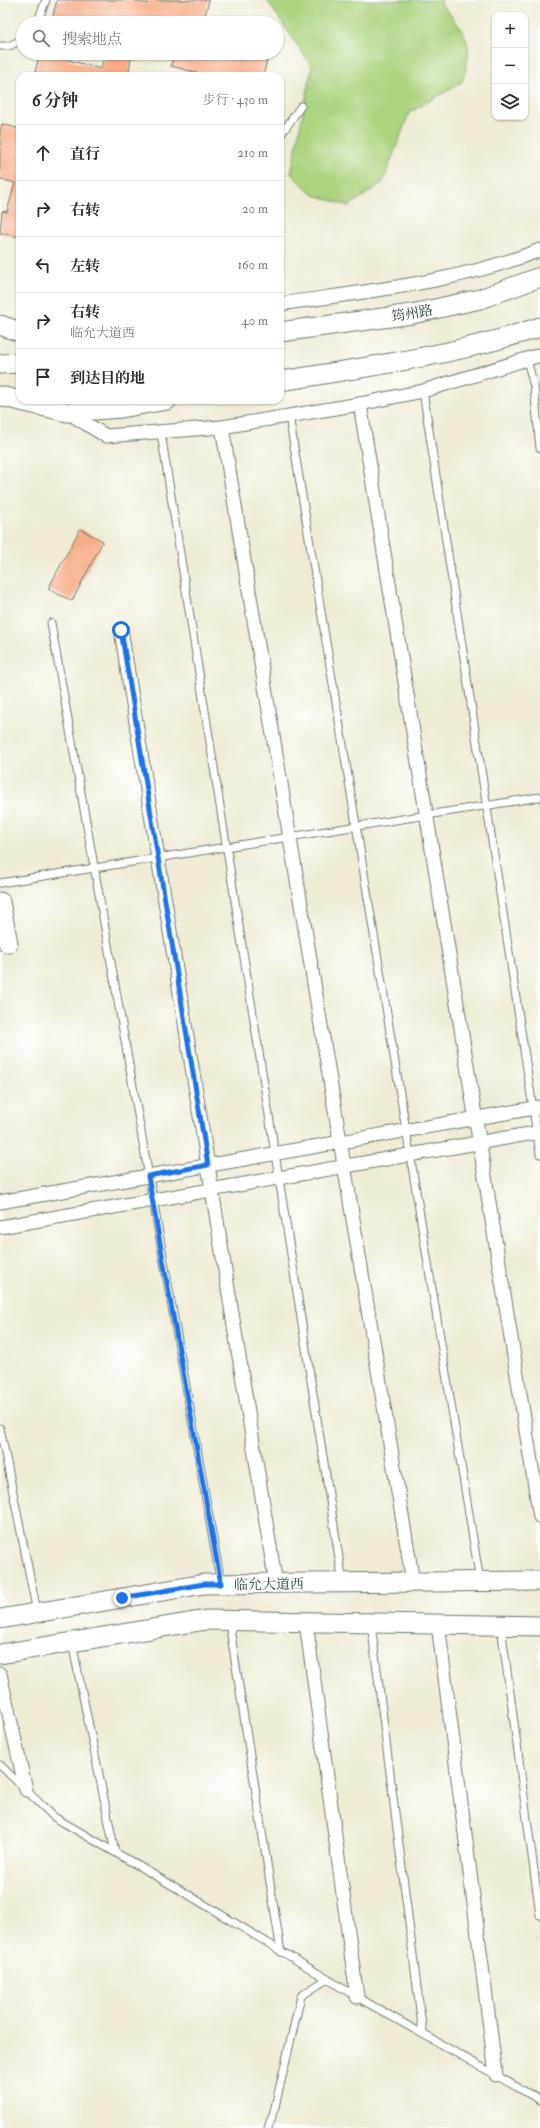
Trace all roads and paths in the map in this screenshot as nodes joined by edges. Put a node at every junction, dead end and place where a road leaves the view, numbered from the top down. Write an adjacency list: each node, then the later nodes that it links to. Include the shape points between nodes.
1 (46, 0): 2 (lane)
2 (40, 16)
3 (16, 42): 4 (lane)
4 (0, 46)
5 (300, 106): 6 (lane)
6 (284, 130)
7 (540, 250): 9 (street, via 432,282)
8 (540, 277): 13 (main road, 筠州路, via 480,299 412,314)
9 (284, 303)
10 (0, 325): 12 (main road)
11 (540, 326): 18 (main road, via 501,340 426,357)
12 (16, 331)
13 (284, 331)
14 (540, 355): 15 (street)
15 (527, 359): 19 (street); 29 (lane, via 534,387)
16 (16, 363): 17 (main road)
17 (0, 364)
18 (284, 380)
19 (423, 391): 24 (street); 33 (lane)
20 (0, 396): 21 (main road)
21 (16, 400)
22 (34, 404): 25 (main road)
23 (144, 404): 25 (main road)
24 (360, 404): 26 (street); 34 (street)
25 (67, 412): 28 (street, via 106,436)
26 (289, 416): 27 (street); 35 (lane)
27 (222, 427): 28 (street); 36 (street)
28 (161, 434): 37 (lane)
29 (540, 448)
30 (51, 623): 39 (lane)
31 (121, 630): 38 (street)
32 (540, 797): 33 (lane)
33 (486, 806): 34 (lane); 43 (lane)
34 (426, 815): 35 (lane); 44 (street)
35 (356, 826): 36 (lane); 45 (lane)
36 (290, 837): 37 (lane); 47 (street)
37 (227, 847): 38 (lane); 49 (lane)
38 (158, 858): 39 (lane); 52 (street)
39 (94, 868): 40 (lane); 54 (lane)
40 (0, 883)
41 (0, 902): 42 (main road)
42 (8, 943)
43 (536, 1107): 44 (street); 46 (lane)
44 (475, 1118): 45 (street); 48 (street)
45 (406, 1130): 47 (street); 51 (lane)
46 (538, 1132): 48 (street); 50 (lane)
47 (340, 1142): 49 (street); 53 (street)
48 (479, 1142): 51 (street); 61 (street)
49 (275, 1154): 52 (street); 55 (lane)
50 (540, 1154)
51 (410, 1155): 53 (street); 62 (lane)
52 (208, 1165): 54 (street); 56 (street)
53 (344, 1166): 55 (street); 64 (street)
54 (148, 1176): 57 (lane); 58 (street)
55 (279, 1178): 56 (street); 65 (lane)
56 (212, 1190): 57 (street); 67 (street)
57 (153, 1200): 59 (street); 66 (lane)
58 (0, 1202)
59 (0, 1227)
60 (0, 1428): 68 (lane)
61 (540, 1517)
62 (480, 1581): 63 (main road, 临允大道西); 64 (main road, 临允大道西)
63 (540, 1581)
64 (413, 1582): 65 (main road, 临允大道西)
65 (343, 1583): 67 (main road, 临允大道西)
66 (221, 1584): 67 (main road, 临允大道西); 68 (main road, 临允大道西, via 204,1584)
67 (276, 1584)
68 (37, 1613): 69 (main road, 临允大道西)
69 (0, 1619)
70 (229, 1620): 71 (main road); 76 (main road, via 206,1620); 83 (lane)
71 (306, 1622): 72 (main road); 85 (street)
72 (371, 1623): 73 (main road); 86 (lane)
73 (438, 1624): 74 (main road); 87 (street)
74 (501, 1625): 75 (main road); 82 (lane)
75 (540, 1626)
76 (72, 1642): 77 (main road); 81 (lane)
77 (0, 1654)
78 (0, 1674): 80 (street)
79 (0, 1765): 80 (lane)
80 (26, 1790): 81 (lane, via 54,1817)
81 (115, 1852): 83 (lane)
82 (540, 1915)
83 (281, 1952): 84 (lane)
84 (327, 1979): 85 (lane); 89 (lane, via 301,1996)
85 (357, 1997): 86 (lane)
86 (423, 2034): 87 (lane)
87 (496, 2075): 88 (lane)
88 (540, 2100)
89 (268, 2128)

